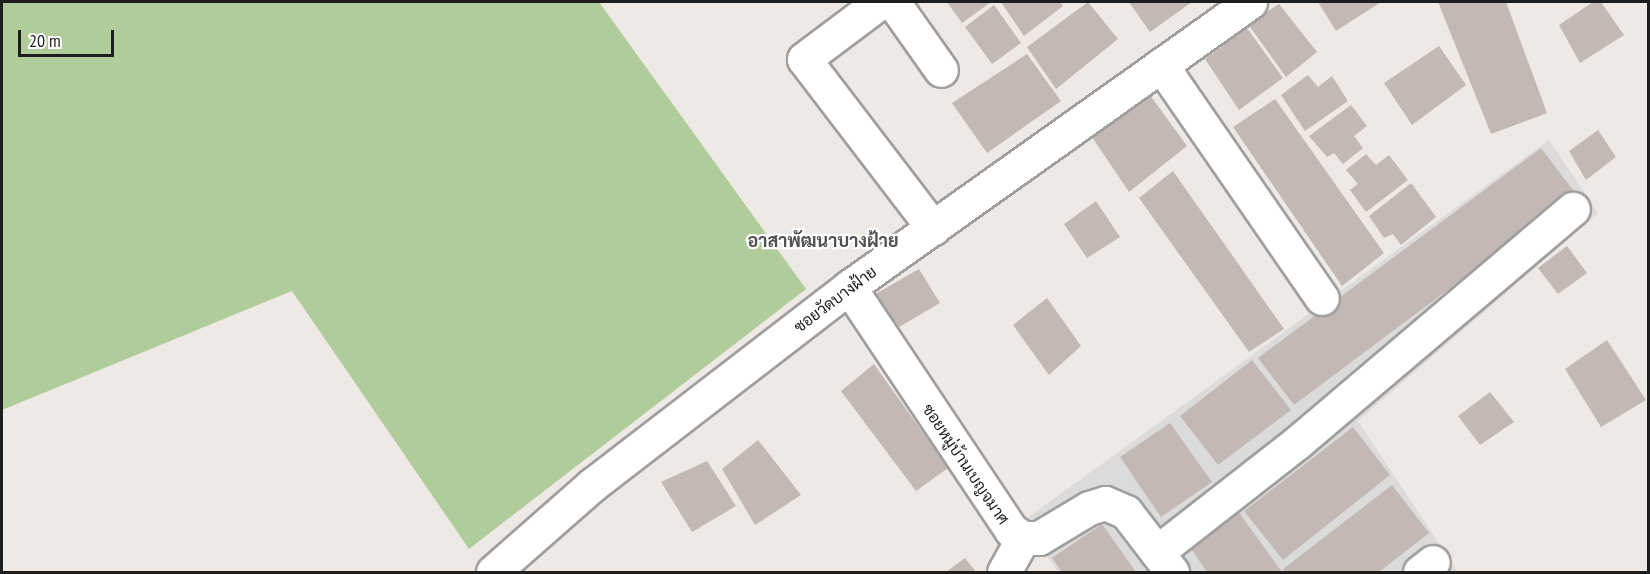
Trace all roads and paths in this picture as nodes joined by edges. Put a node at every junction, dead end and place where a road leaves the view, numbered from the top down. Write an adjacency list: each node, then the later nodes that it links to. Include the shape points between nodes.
1 (880, 2): 7 (street, via 804,59)
2 (893, 2): 5 (street)
3 (1250, 2): 4 (street, ซอยวัดบางฝ้าย)
4 (1161, 65): 7 (street, ซอยวัดบางฝ้าย); 9 (street)
5 (941, 70)
6 (1573, 209): 11 (street, via 1299,441)
7 (933, 228): 8 (street, ซอยวัดบางฝ้าย)
8 (849, 287): 10 (street, ซอยหมู่บ้านเบญจมาศ, via 992,506 1011,530); 12 (street, ซอยวัดบางฝ้าย, via 592,485)
9 (1322, 298)
10 (1023, 538): 11 (street, ซอยหมู่บ้านเบญจมาศ, via 1040,538 1089,508 1105,504 1126,512); 13 (street)
11 (1164, 562)
12 (493, 573)
13 (1004, 573)

